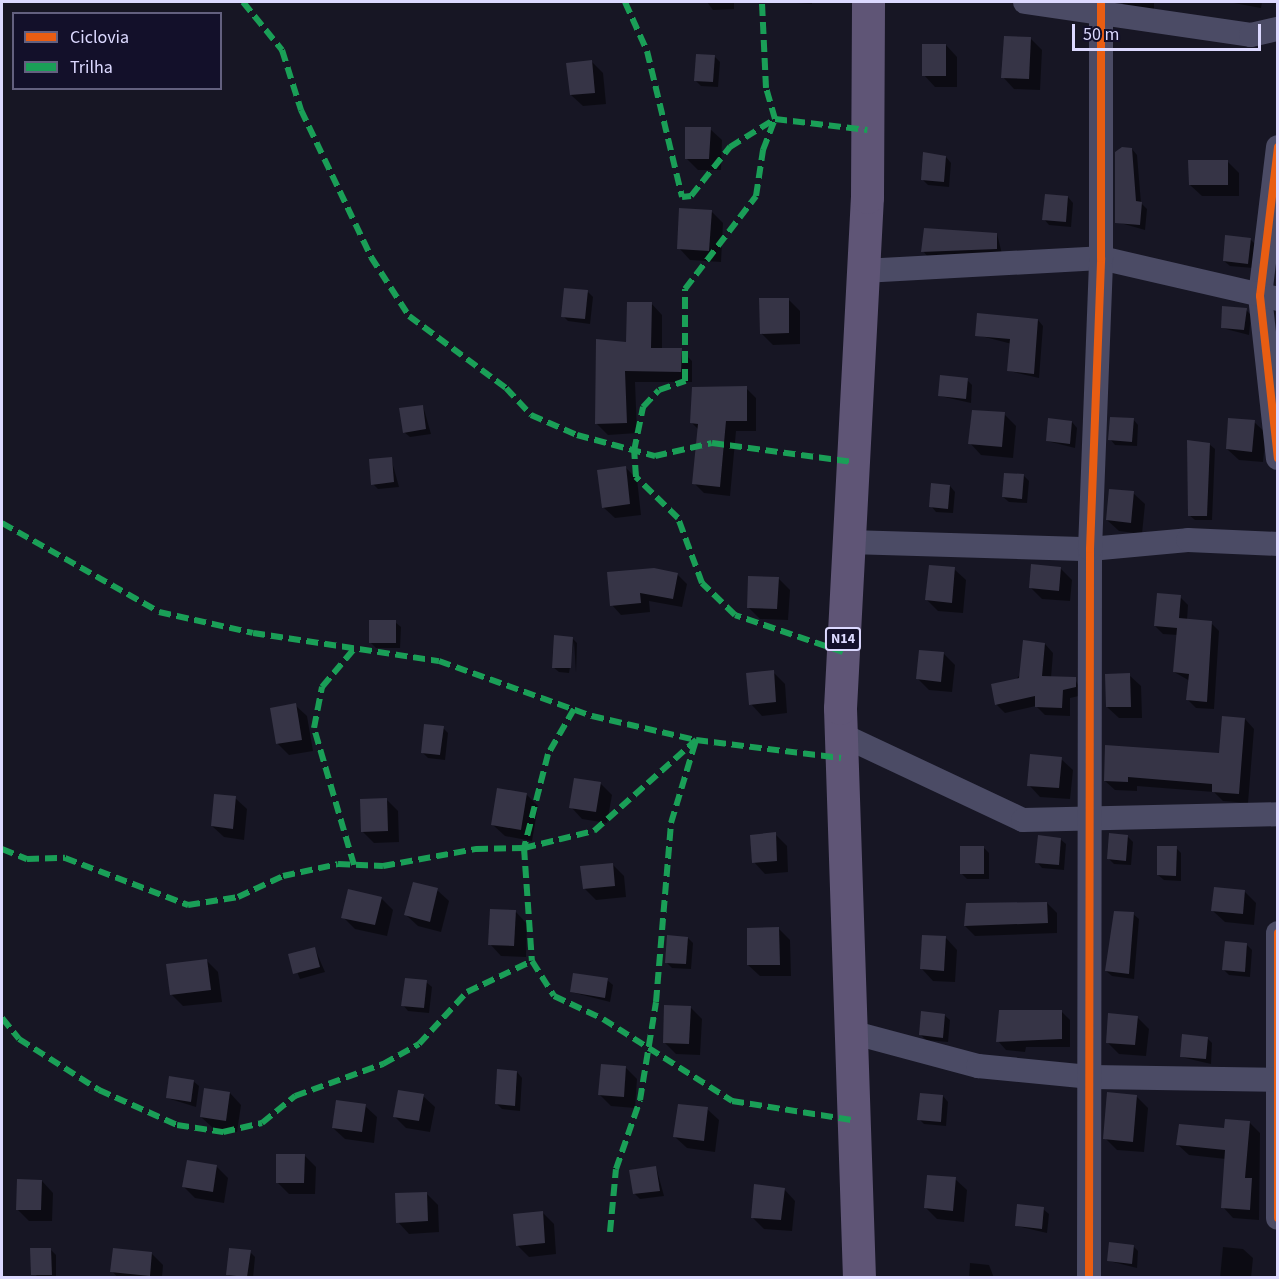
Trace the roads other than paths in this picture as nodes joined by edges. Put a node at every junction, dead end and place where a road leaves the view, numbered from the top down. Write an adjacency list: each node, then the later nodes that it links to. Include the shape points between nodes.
1 (868, 2): 7 (main road, N14)
2 (1025, 2): 3 (street)
3 (1102, 8): 4 (street, via 1251,35); 6 (street)
4 (1278, 29)
5 (1278, 147): 8 (street)
6 (1101, 258): 7 (street); 8 (street); 12 (street)
7 (863, 271): 10 (main road, N14)
8 (1269, 298): 9 (street)
9 (1278, 458)
10 (849, 542): 12 (street); 13 (main road, N14)
11 (1278, 544): 12 (street, via 1188,540)
12 (1090, 549): 15 (street)
13 (840, 734): 15 (street, via 1023,820); 17 (main road, N14)
14 (1278, 814): 15 (street)
15 (1092, 819): 18 (street)
16 (1278, 933): 19 (street)
17 (847, 1031): 18 (street, via 978,1066); 21 (main road, N14)
18 (1091, 1077): 19 (street); 22 (street)
19 (1276, 1079): 20 (street)
20 (1278, 1218)
21 (860, 1278)
22 (1089, 1278)

